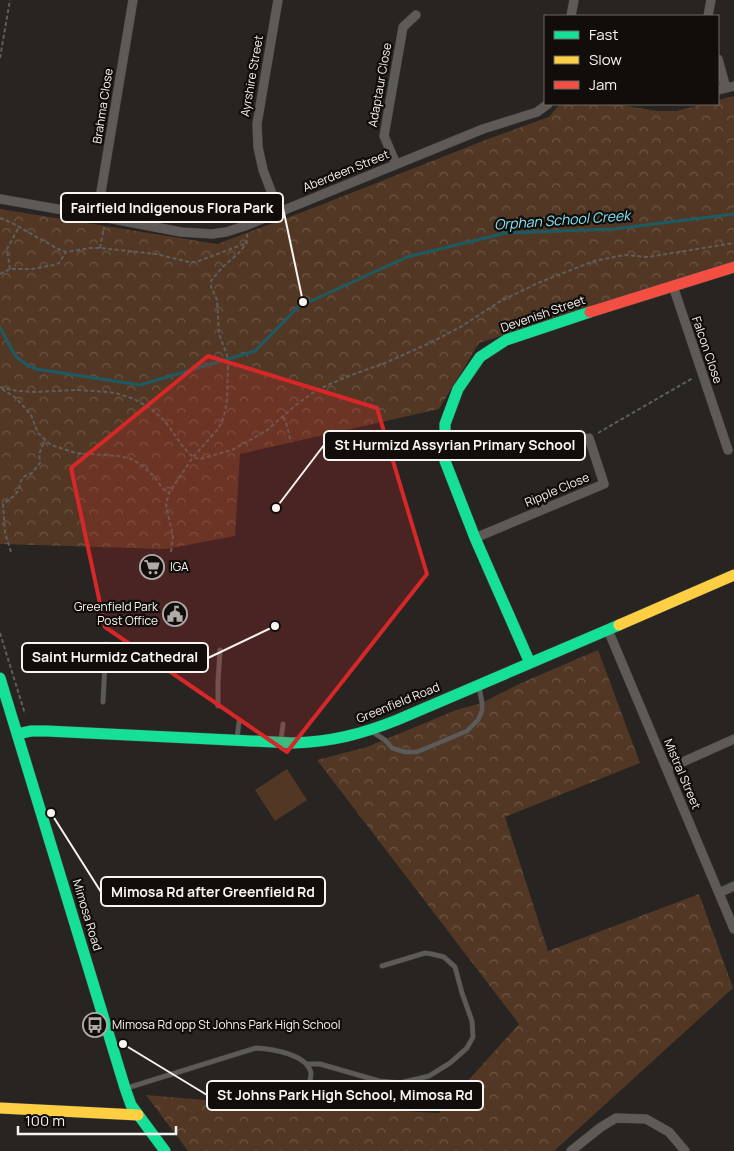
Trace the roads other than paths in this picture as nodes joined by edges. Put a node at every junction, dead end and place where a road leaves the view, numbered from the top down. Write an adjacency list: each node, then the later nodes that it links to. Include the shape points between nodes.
1 (133, 0): 14 (street, Brahma Close)
2 (278, 0): 13 (street, Ayrshire Street, via 257,124 263,170)
3 (574, 0): 6 (street)
4 (710, 0): 7 (street)
5 (416, 15): 11 (street, Adaptaur Close, via 403,27 384,136)
6 (571, 15)
7 (708, 15)
8 (719, 63): 9 (street)
9 (726, 88)
10 (547, 105): 11 (street, Aberdeen Street, via 537,112 483,129)
11 (396, 164): 13 (street, Aberdeen Street)
12 (0, 199): 14 (street, Aberdeen Street)
13 (279, 212): 14 (street, Aberdeen Street, via 212,234 181,232)
14 (102, 217)
15 (734, 266): 16 (street, Devenish Street)
16 (673, 286): 18 (street, Falcon Close); 19 (street, Devenish Street, via 506,340 480,357 458,389 445,424 445,461)
17 (589, 438): 19 (street, Ripple Close, via 604,484)
18 (728, 450)
19 (475, 538): 24 (street, Devenish Street)
20 (734, 575): 21 (street, Greenfield Road)
21 (608, 630): 24 (street, Greenfield Road); 36 (street, Mistral Street)
22 (106, 644): 27 (lane)
23 (220, 650): 28 (lane)
24 (530, 663): 26 (street, Greenfield Road)
25 (0, 678): 32 (street, Mimosa Road)
26 (478, 685): 31 (street, Greenfield Road); 31 (lane, via 482,711 467,731 417,752 392,748)
27 (104, 702)
28 (218, 706)
29 (238, 722): 34 (lane)
30 (282, 724): 35 (lane)
31 (370, 731): 35 (street, Greenfield Road, via 321,741)
32 (18, 734): 34 (street, Greenfield Road, via 47,731); 42 (street, Mimosa Road)
33 (734, 739): 36 (street)
34 (237, 740): 35 (street, Greenfield Road)
35 (281, 742)
36 (667, 769): 38 (street, Mistral Street)
37 (734, 886): 38 (street)
38 (719, 892): 39 (street, Mistral Street)
39 (734, 928)
40 (382, 966): 41 (lane, via 425,953 444,957 450,962 455,967 472,1021 473,1036 467,1048 429,1076 400,1083 380,1081 320,1064)
41 (307, 1064): 42 (lane, via 296,1057 256,1048); 43 (lane, via 311,1074 309,1085)
42 (125, 1088): 45 (street, Mimosa Road)
43 (300, 1091)
44 (0, 1108): 45 (street)
45 (138, 1115): 46 (street, Mimosa Road)
46 (165, 1151)
47 (571, 1151): 48 (street, via 616,1118 646,1119 669,1132)
48 (684, 1151)

